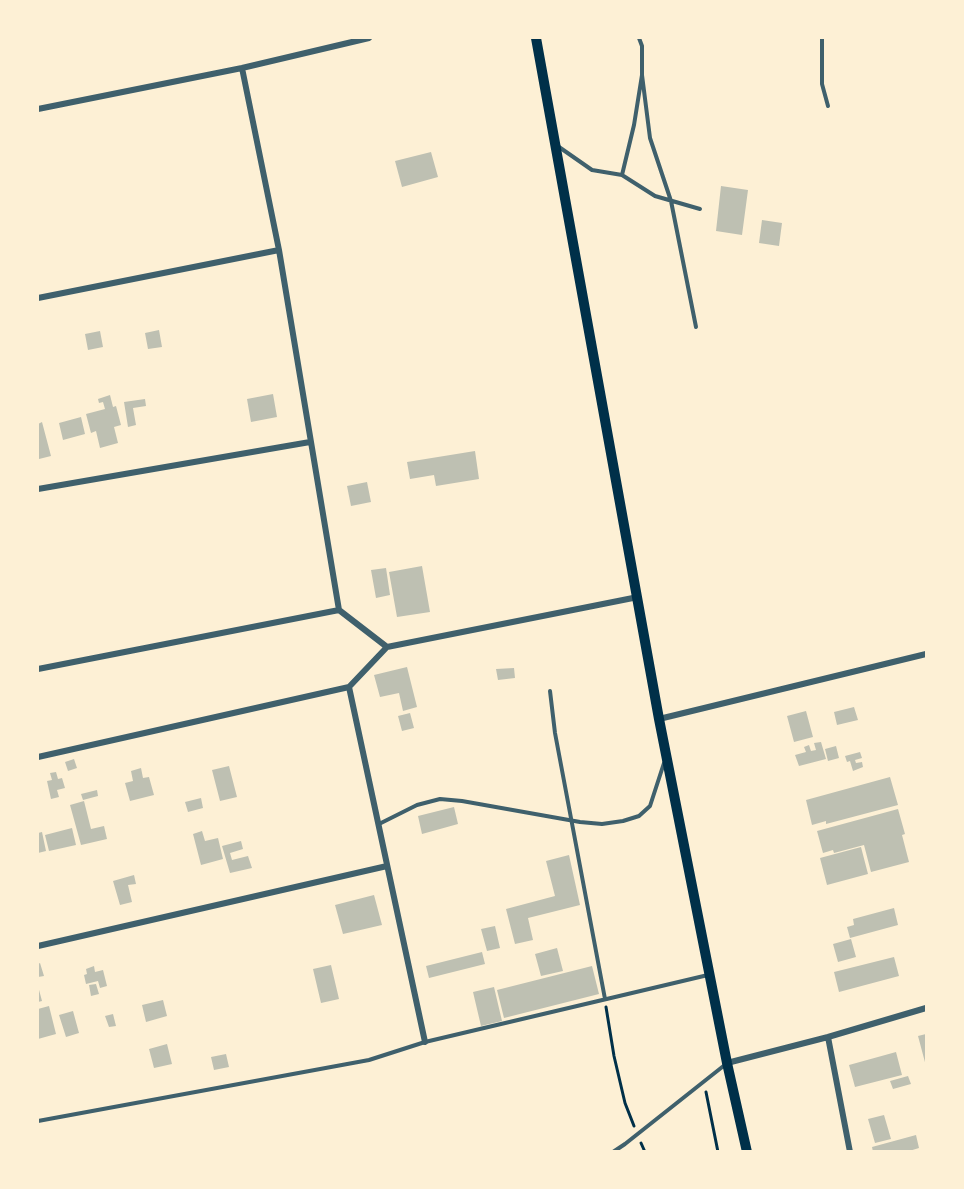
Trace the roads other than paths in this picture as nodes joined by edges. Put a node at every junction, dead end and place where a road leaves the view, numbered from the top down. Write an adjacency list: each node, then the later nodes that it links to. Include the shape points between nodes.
1 (369, 38): 5 (street)
2 (536, 38): 9 (main road)
3 (639, 38): 6 (lane)
4 (822, 38): 7 (lane, via 822,84)
5 (242, 68): 8 (street); 13 (street)
6 (642, 75): 10 (lane); 11 (lane, via 650,138)
7 (828, 106)
8 (38, 109)
9 (556, 145): 10 (lane, via 592,170); 18 (main road)
10 (622, 176): 11 (lane)
11 (670, 201): 12 (lane); 15 (lane)
12 (700, 209)
13 (279, 250): 14 (street); 16 (street)
14 (38, 298)
15 (696, 327)
16 (310, 442): 17 (street); 19 (street)
17 (38, 489)
18 (638, 597): 20 (street); 25 (main road)
19 (339, 610): 20 (street); 22 (street)
20 (387, 647): 23 (street)
21 (927, 654): 25 (street)
22 (38, 669)
23 (349, 687): 26 (street); 29 (street)
24 (550, 691): 28 (lane)
25 (659, 719): 27 (main road)
26 (38, 757)
27 (666, 757): 28 (lane, via 650,806 639,816 602,824); 32 (main road)
28 (571, 821): 29 (lane, via 440,799 417,805); 33 (lane)
29 (378, 824): 30 (street)
30 (387, 866): 31 (street); 36 (street)
31 (38, 946)
32 (709, 975): 33 (lane); 37 (main road)
33 (605, 999): 36 (lane)
34 (927, 1008): 35 (street)
35 (828, 1037): 37 (street); 41 (street)
36 (425, 1042): 38 (lane, via 369,1060)
37 (727, 1063): 39 (lane); 40 (main road)
38 (38, 1121)
39 (613, 1152)
40 (747, 1152)
41 (850, 1152)

